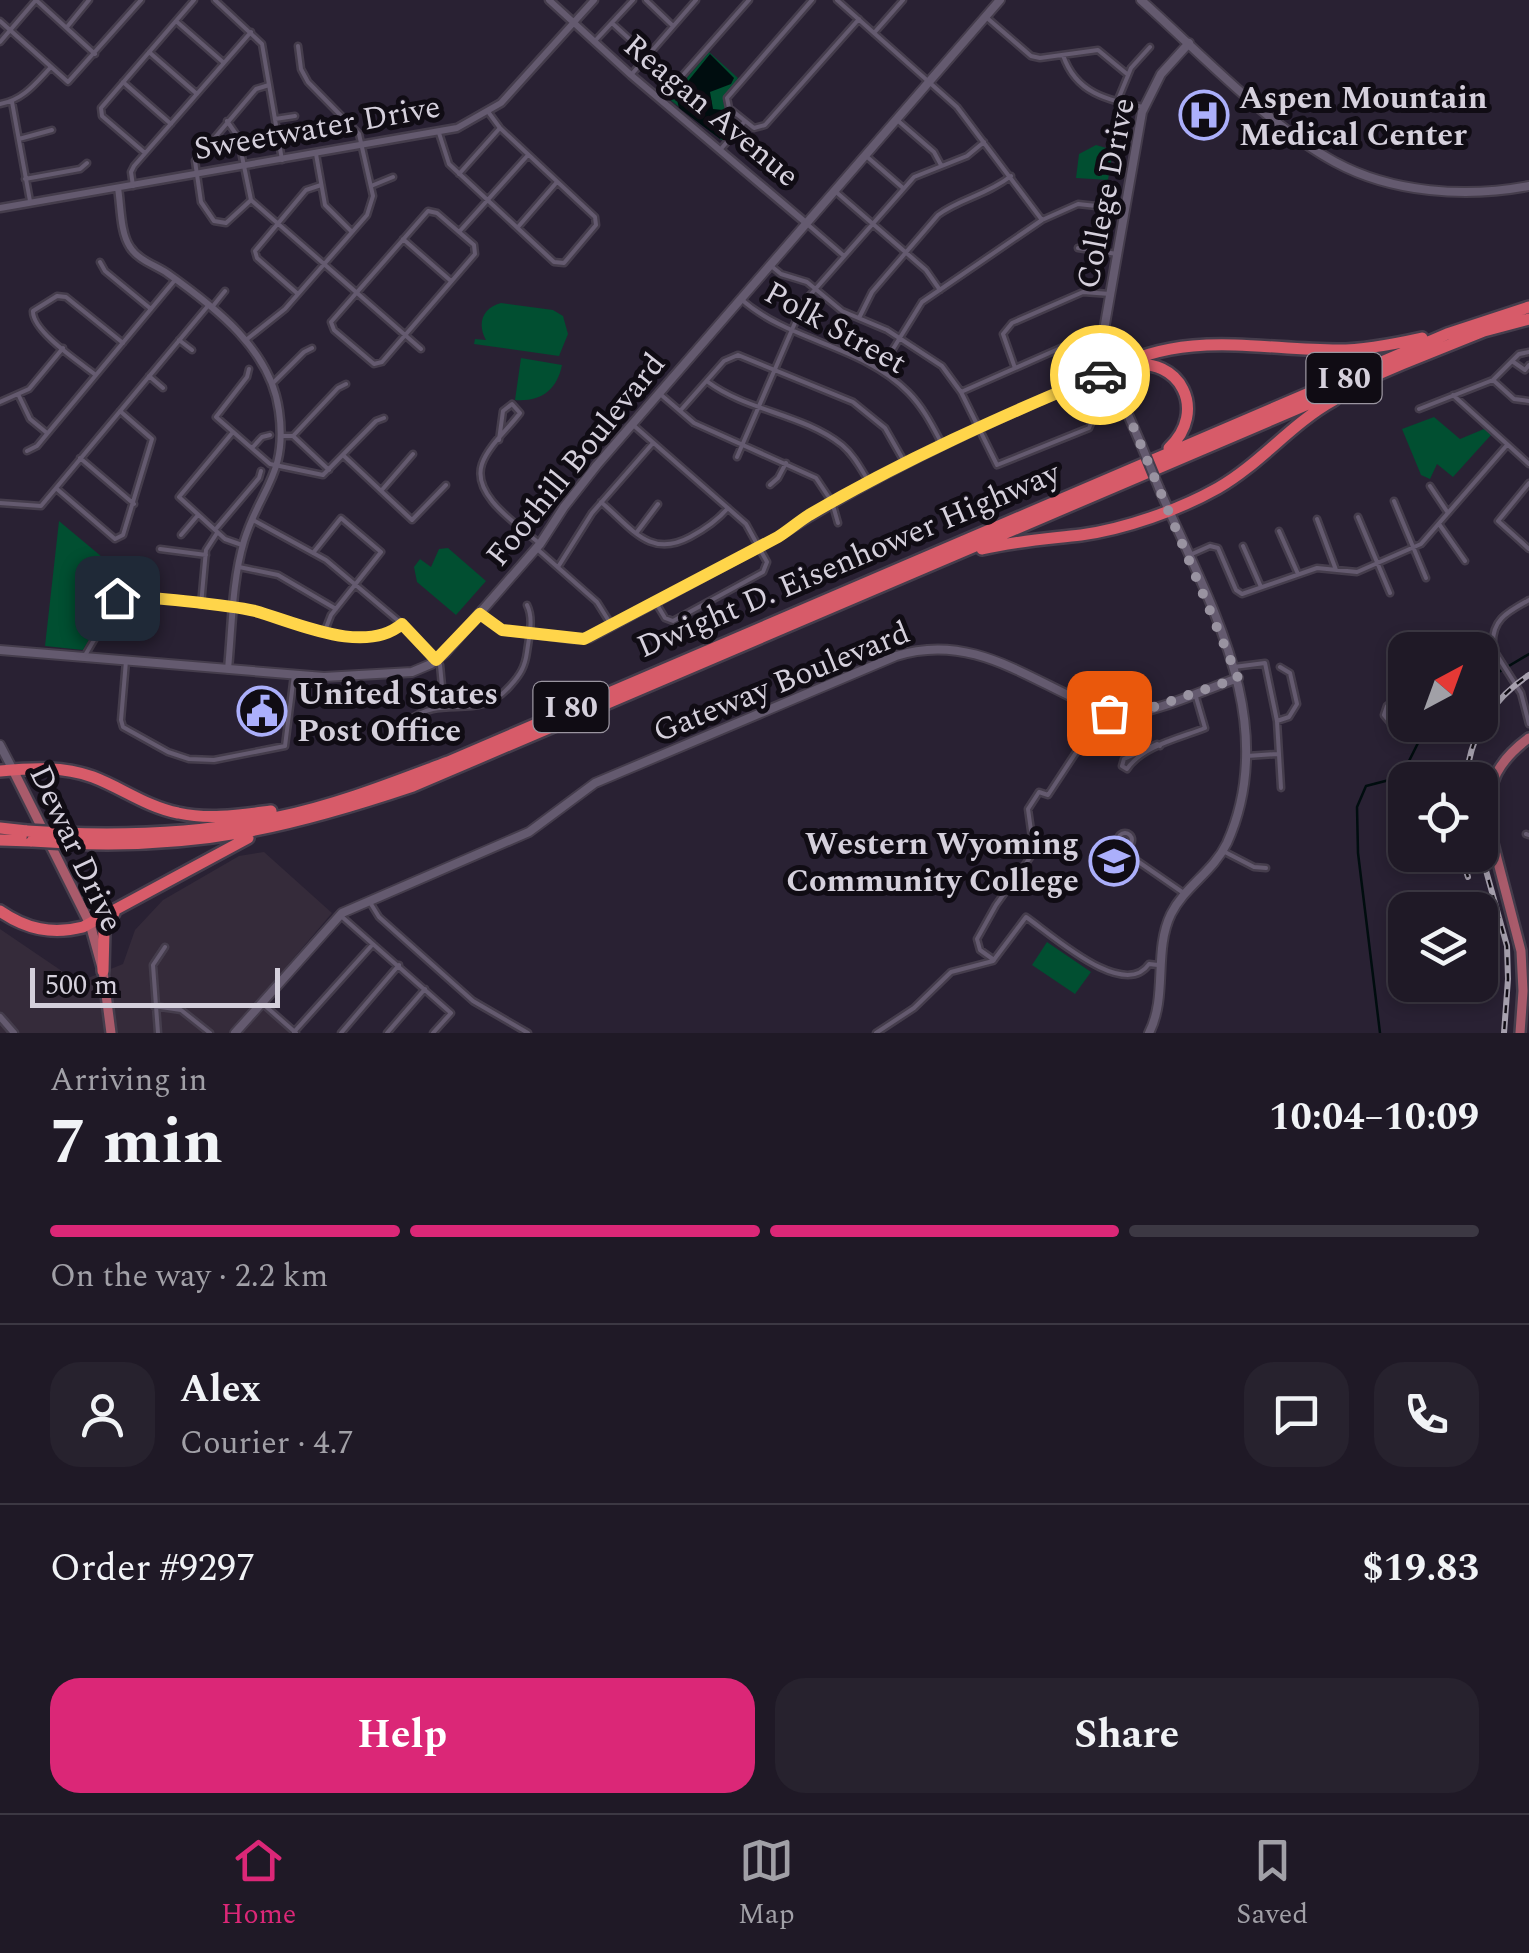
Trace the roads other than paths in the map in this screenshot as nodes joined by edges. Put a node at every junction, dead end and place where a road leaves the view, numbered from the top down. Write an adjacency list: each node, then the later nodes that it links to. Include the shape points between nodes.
1 (36, 0): 25 (street); 26 (street)
2 (90, 0): 25 (street)
3 (141, 0): 35 (street)
4 (194, 0): 21 (street)
5 (215, 0): 27 (street)
6 (549, 0): 22 (street, Reagan Avenue)
7 (594, 0): 22 (street, Sweetwater Drive)
8 (633, 0): 23 (street)
9 (646, 0): 24 (street)
10 (696, 0): 24 (street)
11 (749, 0): 46 (street)
12 (812, 0): 56 (street, via 729,95 728,105)
13 (837, 0): 19 (street)
14 (893, 0): 17 (street)
15 (1000, 0): 18 (main road, Foothill Boulevard)
16 (1141, 0): 31 (main road)
17 (900, 2): 28 (street)
18 (986, 17): 36 (street, via 1031,56); 42 (main road, Foothill Boulevard)
19 (859, 20): 28 (street); 56 (street, via 765,125 756,129)
20 (0, 21): 26 (street)
21 (176, 21): 34 (street); 38 (street)
22 (573, 22): 30 (street, Reagan Avenue); 51 (street, Sweetwater Drive)
23 (612, 23): 30 (street); 37 (street)
24 (674, 26): 37 (street)
25 (66, 28): 35 (street)
26 (10, 31): 29 (street); 39 (street)
27 (251, 32): 38 (street); 44 (street, via 262,44)
28 (874, 33): 42 (street)
29 (0, 42)
30 (594, 42): 41 (street, Reagan Avenue)
31 (1189, 43): 50 (main road, College Drive); 82 (main road, via 1336,162 1444,193)
32 (298, 46): 63 (street, via 304,77 356,128)
33 (1150, 46): 40 (street)
34 (149, 52): 43 (street); 45 (street)
35 (95, 54): 39 (street, via 68,82)
36 (1064, 55): 40 (street, via 1098,50); 48 (street, via 1070,73 1093,94)
37 (648, 56): 41 (street)
38 (224, 63): 45 (street)
39 (50, 68): 47 (street)
40 (1128, 74): 48 (street)
41 (631, 76): 46 (street, Reagan Avenue)
42 (928, 81): 54 (main road, Foothill Boulevard); 62 (street)
43 (123, 82): 57 (street); 65 (street, via 101,114)
44 (269, 85): 53 (street); 55 (street, via 256,89)
45 (197, 94): 57 (street)
46 (661, 100): 64 (street, Reagan Avenue)
47 (12, 102): 49 (street); 61 (street)
48 (1117, 102): 50 (street)
49 (0, 104)
50 (1143, 108): 90 (main road, College Drive)
51 (489, 113): 58 (street); 60 (street, Sweetwater Drive)
52 (295, 116): 53 (street)
53 (275, 119): 69 (street)
54 (896, 119): 68 (main road, Foothill Boulevard); 72 (street)
55 (227, 121): 71 (street, via 237,133); 74 (street, via 196,158)
56 (745, 121): 64 (street)
57 (171, 124): 65 (street)
58 (500, 128): 67 (street); 73 (street)
59 (52, 130): 61 (street)
60 (439, 133): 63 (street, Sweetwater Drive); 73 (street, via 445,158)
61 (19, 140): 77 (street)
62 (984, 142): 72 (street); 75 (street)
63 (361, 146): 66 (street, Sweetwater Drive); 81 (street)
64 (720, 150): 92 (street, Reagan Avenue)
65 (145, 154): 80 (street, via 131,172)
66 (316, 154): 69 (street, Sweetwater Drive); 79 (street)
67 (528, 155): 78 (street); 87 (street)
68 (865, 156): 84 (street); 85 (main road, Foothill Boulevard)
69 (282, 160): 71 (street, Sweetwater Drive)
70 (88, 163): 77 (street)
71 (243, 166): 74 (street, Sweetwater Drive); 86 (street)
72 (941, 166): 84 (street)
73 (459, 174): 87 (street)
74 (196, 175): 80 (street, Sweetwater Drive); 86 (street, via 203,208 218,223)
75 (1011, 176): 91 (street); 100 (street, via 947,208)
76 (394, 177): 81 (street)
77 (26, 179): 88 (street)
78 (558, 182): 95 (street); 95 (street, via 598,221 564,263)
79 (321, 185): 93 (street, via 306,190); 96 (street, via 327,209)
80 (133, 186): 83 (street, Sweetwater Drive)
81 (371, 186): 96 (street, via 372,206)
82 (1529, 186)
83 (118, 188): 88 (street, Sweetwater Drive); 106 (street, via 130,248)
84 (903, 188): 94 (street)
85 (834, 191): 92 (main road, Foothill Boulevard); 94 (street)
86 (252, 200): 93 (street)
87 (488, 201): 95 (street); 97 (street)
88 (30, 204): 89 (street, Sweetwater Drive)
89 (0, 208)
90 (1124, 209): 91 (street, via 1078,204); 101 (main road, College Drive)
91 (1042, 220): 109 (street)
92 (806, 223): 102 (street, Reagan Avenue); 105 (main road, Foothill Boulevard)
93 (278, 224): 104 (street); 112 (street, via 256,258)
94 (872, 224): 100 (street); 102 (street)
95 (517, 228)
96 (352, 232): 104 (street)
97 (459, 232): 98 (street, via 433,210); 107 (street, via 474,244 475,254)
98 (403, 239): 107 (street); 111 (street)
99 (1078, 248): 101 (street)
100 (906, 253): 109 (street); 119 (street)
101 (1116, 254): 113 (main road, College Drive)
102 (844, 256): 108 (street)
103 (100, 262): 117 (street)
104 (324, 264): 111 (street); 112 (street)
105 (770, 265): 108 (street); 114 (main road, Foothill Boulevard)
106 (175, 280): 116 (street); 117 (street)
107 (451, 281): 124 (street)
108 (815, 289): 119 (street); 123 (street)
109 (940, 290): 125 (street, via 922,302)
110 (225, 291): 116 (street)
111 (356, 293): 124 (street); 124 (street, via 331,324 347,342 379,365)
112 (298, 294): 128 (street)
113 (1110, 294): 122 (street, via 1083,292); 126 (main road, College Drive)
114 (741, 299): 123 (street, Polk Street); 154 (main road, Foothill Boulevard)
115 (1529, 307): 118 (highway, Dwight D. Eisenhower Highway / I 80)
116 (209, 308): 127 (street); 128 (street)
117 (151, 309): 129 (street)
118 (1512, 311): 144 (highway, via 1395,344 1340,350 1218,342 1165,350); 180 (highway, Dwight D. Eisenhower Highway / I 80)
119 (859, 318): 125 (street)
120 (1529, 319): 138 (highway, Dwight D. Eisenhower Highway / I 80)
121 (998, 327): 122 (street)
122 (1004, 330): 140 (street)
123 (791, 331): 142 (street); 143 (street, Polk Street)
124 (406, 334): 132 (street)
125 (900, 338): 137 (street); 143 (street)
126 (1103, 339): 140 (street, via 1082,340); 144 (main road, College Drive)
127 (179, 340): 133 (street); 146 (street)
128 (246, 340): 149 (street)
129 (123, 342): 130 (street, via 57,296 33,310 34,322); 145 (street)
130 (63, 348): 145 (street); 155 (street)
131 (312, 348): 149 (street)
132 (420, 349)
133 (192, 350)
134 (1529, 352): 136 (street)
135 (944, 356): 137 (street)
136 (1512, 361): 139 (street, via 1525,370); 147 (street)
137 (938, 362): 153 (street)
138 (1402, 364): 203 (highway, I 80, via 1325,405 1216,489); 232 (highway, Dwight D. Eisenhower Highway / I 80)
139 (1529, 365)
140 (1015, 368): 153 (street)
141 (249, 369): 166 (street, via 216,415)
142 (775, 369): 148 (street, via 733,355); 159 (street); 184 (street, via 866,410)
143 (880, 370): 173 (street, Polk Street, via 918,404)
144 (1110, 371): 151 (street); 180 (highway, via 1151,364 1184,391 1189,418); 203 (main road, College Drive, bridge)
145 (96, 375): 167 (street)
146 (149, 376): 152 (street); 161 (street)
147 (1492, 380): 156 (street); 157 (street, via 1514,399)
148 (707, 381): 159 (street); 162 (street)
149 (272, 384): 169 (street)
150 (346, 384): 170 (street)
151 (1076, 385): 165 (street); 165 (street, via 1089,428 997,465)
152 (163, 388)
153 (961, 392): 165 (street)
154 (659, 393): 162 (street); 164 (main road, Foothill Boulevard)
155 (18, 394): 158 (street); 167 (street)
156 (1453, 395): 160 (street); 175 (street)
157 (1529, 401)
158 (0, 402)
159 (759, 407): 174 (street); 189 (street, via 842,445)
160 (1419, 409)
161 (120, 410): 182 (street); 200 (street, via 152,438)
162 (680, 411): 174 (street)
163 (384, 418): 179 (street)
164 (632, 424): 172 (street); 216 (main road, Foothill Boulevard)
165 (978, 427): 173 (street)
166 (233, 432): 176 (street); 205 (street, via 179,497)
167 (47, 434): 177 (street)
168 (270, 435): 176 (street)
169 (281, 436): 170 (street); 186 (street)
170 (293, 436): 188 (street)
171 (500, 440): 171 (street, via 520,414 512,404 503,411); 216 (street, via 482,462 484,489)
172 (653, 442): 196 (street); 202 (street)
173 (942, 444): 184 (street)
174 (743, 445): 181 (street); 183 (street)
175 (1507, 445): 185 (street); 204 (street)
176 (252, 448): 186 (street)
177 (27, 451)
178 (413, 454): 195 (street)
179 (344, 456): 188 (street); 195 (street)
180 (1160, 456): 271 (highway, Dwight D. Eisenhower Highway / I 80, via 448,762)
181 (737, 457)
182 (80, 458): 194 (street); 200 (street)
183 (786, 463): 191 (street); 197 (street, via 816,478)
184 (905, 463): 189 (street)
185 (1529, 464)
186 (278, 465): 188 (street, via 321,476); 208 (street)
187 (261, 471): 211 (street)
188 (330, 471)
189 (869, 482): 197 (street)
190 (1529, 483): 221 (street, via 1498,521)
191 (770, 485)
192 (446, 486): 195 (street, via 412,520)
193 (1430, 486): 204 (street)
194 (56, 488): 199 (street, via 41,506); 200 (street, via 116,539 128,528)
195 (381, 491)
196 (601, 502): 213 (street); 228 (street)
197 (832, 502): 209 (street); 218 (street)
198 (1394, 502): 219 (street)
199 (0, 503)
200 (134, 504)
201 (658, 504): 213 (street)
202 (728, 508): 213 (street, via 714,524 673,546 651,544); 218 (street)
203 (1168, 509): 224 (main road, College Drive); 232 (highway, I 80, via 1134,524 984,548)
204 (1448, 513): 210 (street)
205 (198, 515): 211 (street); 214 (street)
206 (1358, 517): 226 (street)
207 (1316, 519): 229 (street)
208 (252, 520): 215 (street); 222 (street)
209 (838, 523)
210 (1439, 524): 219 (street); 225 (street)
211 (216, 531): 215 (street); 223 (street)
212 (1280, 531): 230 (street)
213 (636, 532)
214 (180, 535)
215 (243, 545): 227 (street)
216 (538, 546): 228 (street); 242 (main road, Foothill Boulevard)
217 (1243, 546): 234 (street)
218 (760, 547): 237 (street); 237 (street, via 765,570 675,620 665,618)
219 (1414, 548): 226 (street); 231 (street)
220 (160, 549): 223 (street)
221 (1529, 549)
222 (313, 553): 233 (street); 233 (street, via 338,519 346,520 381,552)
223 (206, 555): 238 (street)
224 (1188, 556): 234 (street, via 1218,548 1239,593); 253 (main road, College Drive)
225 (1465, 561)
226 (1378, 563): 229 (street, via 1356,572); 235 (street)
227 (239, 568): 240 (street); 241 (street, via 278,576)
228 (558, 568): 244 (street, via 602,607)
229 (1336, 570): 230 (street)
230 (1298, 574): 234 (street)
231 (1426, 578)
232 (884, 584): 273 (highway, Dwight D. Eisenhower Highway / I 80, via 414,786)
233 (356, 585): 241 (street); 243 (street)
234 (1261, 588)
235 (1390, 593)
236 (1529, 600): 245 (street, via 1500,618)
237 (656, 602): 244 (street)
238 (200, 605): 240 (street); 249 (street, via 120,596)
239 (526, 605): 247 (street)
240 (234, 608): 246 (street); 255 (street)
241 (336, 609): 246 (street)
242 (480, 614): 247 (street, via 496,628); 251 (main road, Foothill Boulevard)
243 (402, 624): 246 (street, via 381,634); 251 (street)
244 (612, 626): 247 (street, via 580,640)
245 (1493, 632)
246 (324, 633)
247 (529, 633): 259 (street, via 522,672 499,698)
248 (0, 650): 249 (main road, Foothill Boulevard)
249 (84, 657): 252 (main road, Foothill Boulevard)
250 (1498, 657): 263 (street, via 1521,694)
251 (436, 660): 256 (main road, Foothill Boulevard, via 405,674); 259 (street)
252 (126, 661): 255 (main road, Foothill Boulevard); 256 (street, via 123,727 168,752 202,760 285,746)
253 (1234, 667): 257 (main road, College Drive); 262 (street, via 1265,664)
254 (1280, 667): 262 (street, via 1290,672 1297,704)
255 (228, 669): 256 (main road, Foothill Boulevard)
256 (294, 675)
257 (1238, 678): 258 (main road, Gateway Boulevard); 268 (main road, College Drive)
258 (1194, 693): 260 (main road, Gateway Boulevard, via 1129,714); 266 (street, via 1206,728)
259 (444, 707): 261 (street)
260 (1100, 710): 281 (main road, Gateway Boulevard, via 974,652 909,652 595,784 529,832); 290 (street, via 1048,794 1039,792 1030,806 1032,857 976,939)
261 (409, 721)
262 (1277, 721): 267 (street)
263 (1529, 724)
264 (1529, 738): 287 (main road, via 1498,766 1487,803)
265 (0, 745): 269 (main road, Dewar Drive)
266 (1160, 746): 266 (street, via 1124,759 1122,766 1129,768)
267 (1277, 754): 268 (street); 270 (street)
268 (1246, 756): 278 (main road, College Drive)
269 (6, 770): 271 (highway, via 76,772 154,806 206,816); 285 (main road, Dewar Drive)
270 (1281, 788)
271 (332, 802): 275 (highway, Dwight D. Eisenhower Highway / I 80, via 220,826)
272 (0, 828): 274 (highway, Dwight D. Eisenhower Highway / I 80)
273 (259, 832): 275 (highway, Dwight D. Eisenhower Highway / I 80, via 127,846); 282 (highway)
274 (29, 836): 275 (highway, Dwight D. Eisenhower Highway / I 80, bridge); 276 (highway, Dwight D. Eisenhower Highway / I 80)
275 (66, 838)
276 (0, 840)
277 (1128, 846): 280 (street, via 1133,858)
278 (1222, 851): 279 (street); 280 (main road, College Drive)
279 (1266, 868)
280 (1185, 894): 292 (main road, College Drive, via 1168,923)
281 (370, 900): 284 (main road, Gateway Boulevard); 298 (street, via 379,918 452,984)
282 (118, 909): 285 (highway); 293 (highway, via 104,932)
283 (0, 910): 285 (highway, via 40,930)
284 (340, 915): 288 (street); 295 (main road, Gateway Boulevard)
285 (90, 924): 293 (main road, Dewar Drive)
286 (1529, 929): 287 (street)
287 (1517, 934): 300 (main road)
288 (374, 944): 291 (street); 299 (street)
289 (165, 946): 296 (street, via 153,965)
290 (994, 960): 292 (street, via 1026,917 1103,970 1134,976 1149,964); 311 (street, via 950,972)
291 (398, 965): 294 (street); 306 (street)
292 (1162, 965): 312 (main road, College Drive)
293 (103, 971): 302 (main road, Dewar Drive)
294 (425, 989): 307 (street); 308 (street, via 451,1013)
295 (262, 1003): 299 (street); 305 (main road, Gateway Boulevard)
296 (154, 1006): 303 (street); 304 (street, via 181,1010)
297 (0, 1017): 301 (street)
298 (511, 1026): 309 (street); 310 (street)
299 (295, 1032)
300 (1523, 1032)
301 (14, 1033)
302 (111, 1033)
303 (158, 1033)
304 (210, 1033)
305 (236, 1033)
306 (341, 1033)
307 (387, 1033)
308 (433, 1033)
309 (504, 1033)
310 (528, 1033)
311 (876, 1033)
312 (1149, 1033)

